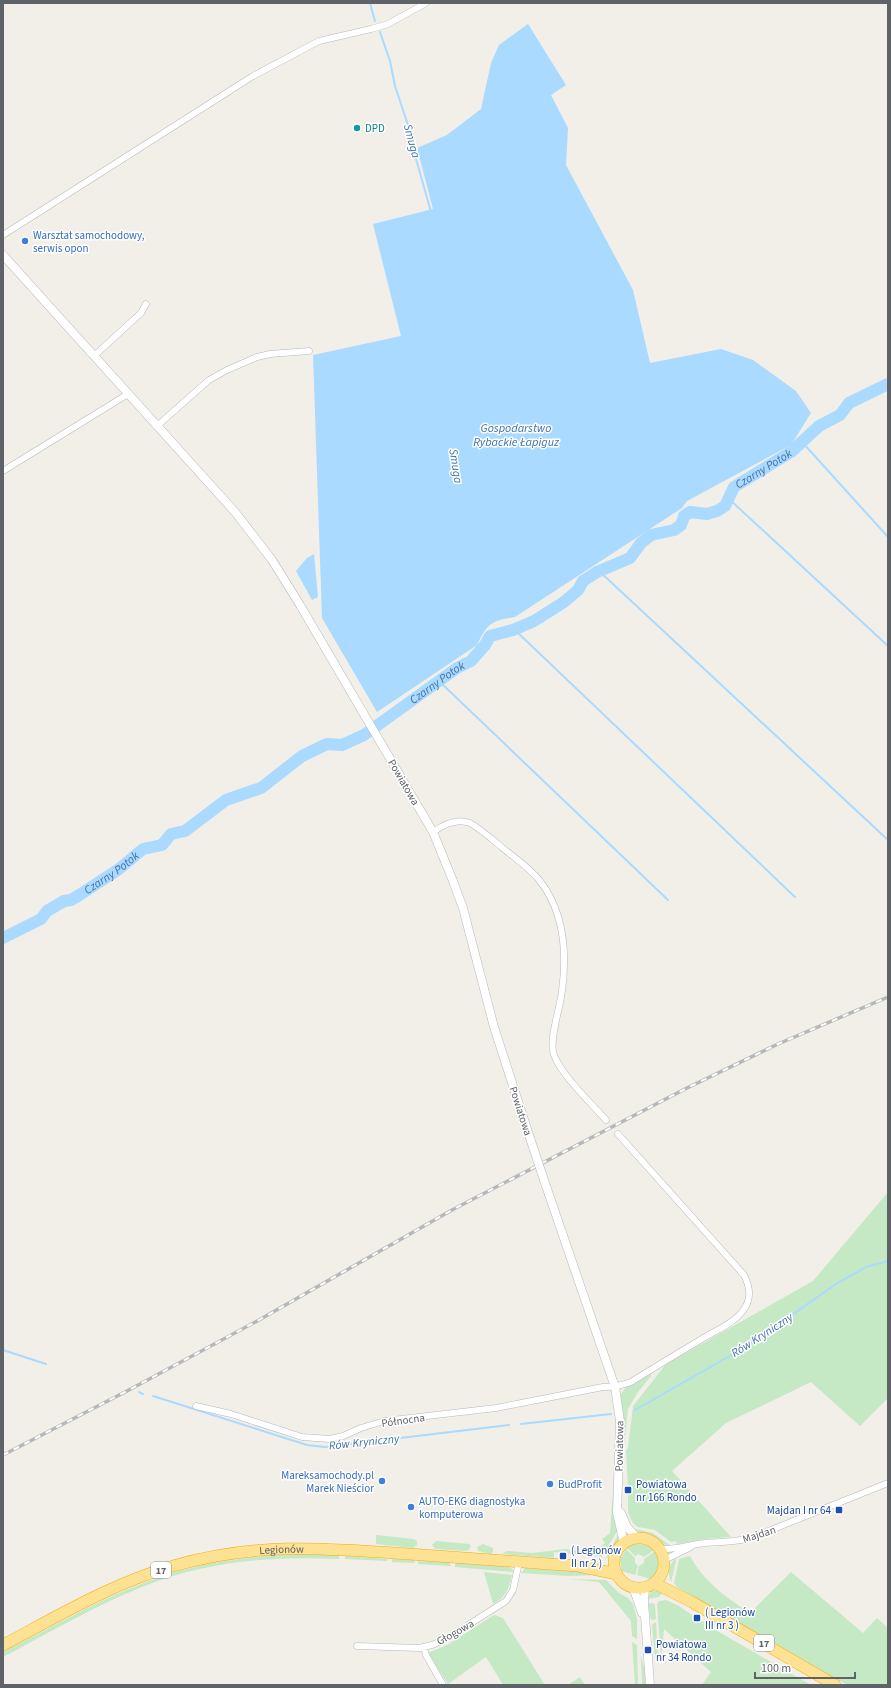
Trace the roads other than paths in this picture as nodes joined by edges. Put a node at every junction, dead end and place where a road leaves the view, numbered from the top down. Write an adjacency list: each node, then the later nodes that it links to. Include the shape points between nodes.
1 (426, 3): 2 (street, via 388,24 320,41 259,73)
2 (3, 235)
3 (3, 255): 6 (main road, Powiatowa)
4 (146, 304): 6 (street, via 141,313)
5 (310, 351): 8 (street, via 270,354 227,370 204,383)
6 (94, 356): 7 (main road, Powiatowa)
7 (128, 394): 8 (main road, Powiatowa); 9 (street)
8 (157, 426): 10 (main road, Powiatowa, via 235,512 263,548 300,605)
9 (3, 471)
10 (433, 832): 11 (street, via 453,822 470,823 530,870 547,892 562,933 564,957 562,996 552,1042 553,1051 561,1068); 13 (main road, Powiatowa, bridge, via 463,908 492,1021)
11 (606, 1120)
12 (618, 1134): 13 (street, via 744,1275 750,1294 744,1311 736,1318 631,1382)
13 (615, 1387): 14 (street, Północna, via 603,1387 496,1408 384,1421 330,1439 302,1437 231,1414); 16 (main road, Powiatowa, via 620,1421)
14 (196, 1406)
15 (888, 1483): 19 (street, Majdan, via 751,1538)
16 (618, 1505): 17 (main road, Powiatowa, via 627,1527); 18 (main road, Powiatowa, via 617,1518)
17 (637, 1538): 18 (highway); 20 (highway, via 652,1541)
18 (624, 1543): 21 (highway)
19 (693, 1546): 20 (street, Majdan); 20 (street, Majdan, via 669,1550)
20 (662, 1555): 25 (highway, via 664,1569)
21 (615, 1558): 23 (highway, Legionów / 17, via 601,1564); 24 (highway)
22 (519, 1562): 23 (highway, Legionów / 17); 28 (highway, Legionów / 17, via 323,1548 240,1551 178,1564 131,1581); 30 (street, Głogowa, via 513,1590 503,1603 446,1639)
23 (578, 1566): 24 (highway, Legionów / 17)
24 (617, 1574): 26 (highway, 17, via 623,1582)
25 (653, 1582): 26 (highway, 17); 27 (main road); 33 (highway, 17)
26 (633, 1587): 27 (main road)
27 (645, 1623): 32 (main road)
28 (3, 1645)
29 (357, 1646): 30 (street, Głogowa)
30 (424, 1647): 31 (street)
31 (444, 1685)
32 (650, 1685)
33 (835, 1685)

